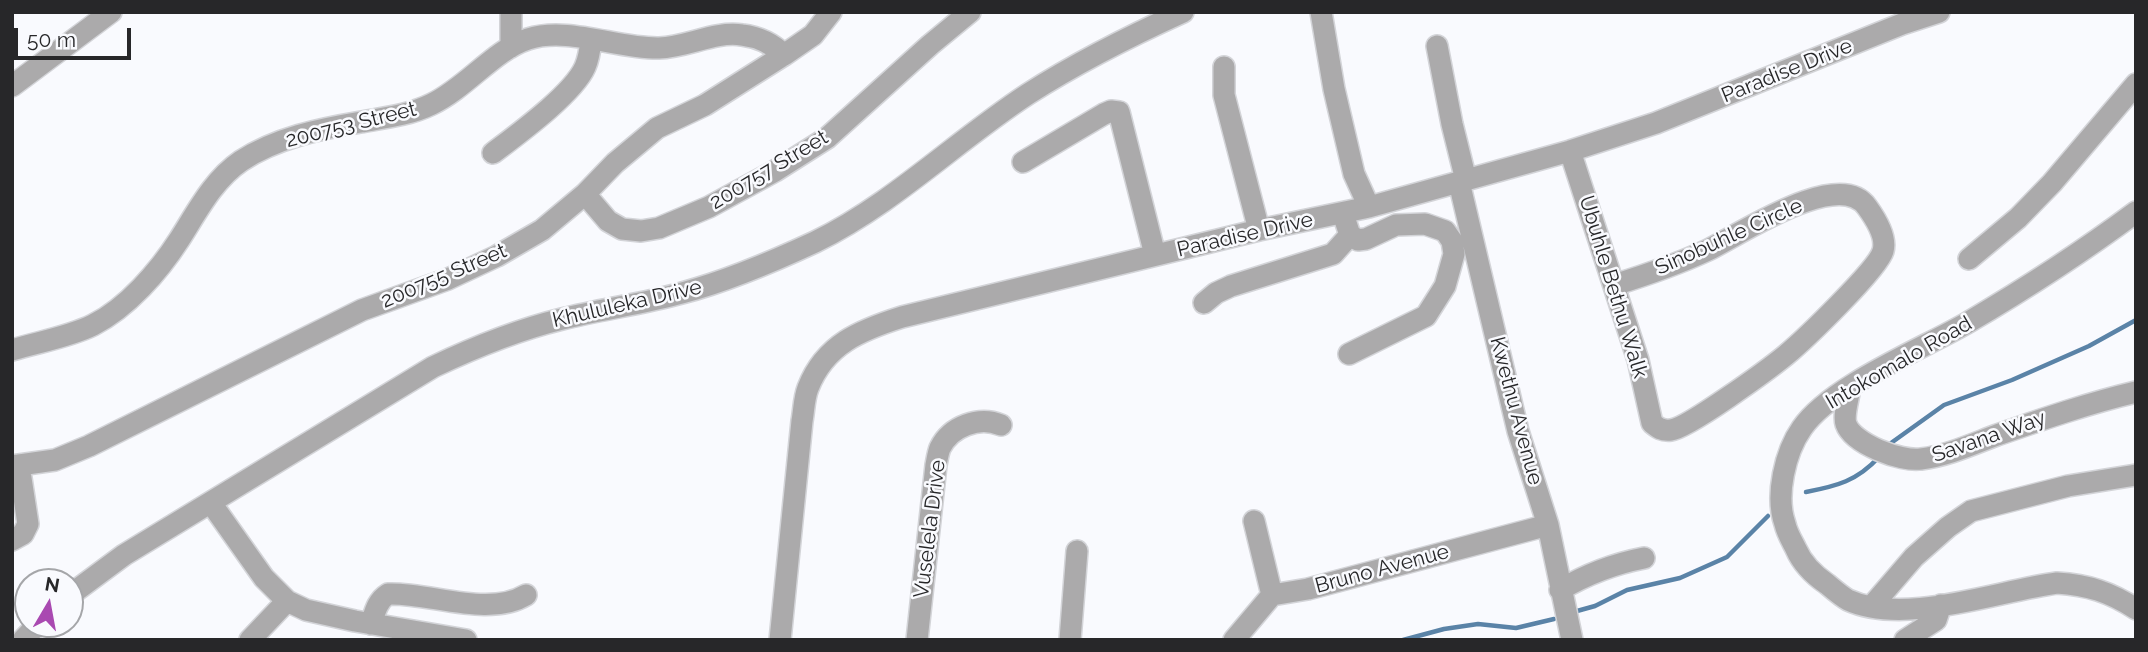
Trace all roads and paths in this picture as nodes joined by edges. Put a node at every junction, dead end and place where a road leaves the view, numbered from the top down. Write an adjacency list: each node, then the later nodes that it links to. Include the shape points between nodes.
1 (111, 12): 14 (street)
2 (511, 12): 10 (street)
3 (831, 12): 11 (street, 200755 Street, via 813,35)
4 (970, 12): 19 (street, 200757 Street, via 827,138 709,207 641,231 607,221)
5 (1183, 12): 37 (street, Khululeka Drive, via 1098,52 1028,94 871,209 817,241 681,294 564,318 477,346 433,367)
6 (1321, 12): 20 (street, via 1354,174)
7 (1939, 12): 15 (street, Paradise Drive, via 1656,123)
8 (592, 40): 10 (street, 200753 Street, via 552,35); 11 (street, 200753 Street, via 663,48 742,35 774,45); 16 (street, via 584,70 550,107)
9 (1437, 46): 18 (street, Kwethu Avenue)
10 (511, 47): 29 (street, 200753 Street, via 455,92 429,106 296,136 260,149 215,185 175,246 120,306 93,325)
11 (784, 55): 19 (street, 200755 Street, via 705,105 657,128)
12 (1224, 67): 23 (street, via 1224,95)
13 (2136, 84): 26 (street, via 2052,183)
14 (12, 86)
15 (1570, 151): 18 (street, Paradise Drive); 27 (street, Ubuhle Bethu Walk)
16 (493, 153)
17 (1023, 162): 25 (street, via 1104,114 1119,112)
18 (1463, 181): 20 (street, Paradise Drive); 39 (street, Kwethu Avenue, via 1518,431)
19 (585, 194): 35 (street, 200755 Street, via 542,230 497,256 362,310 89,446 55,460)
20 (1369, 207): 22 (street, Paradise Drive)
21 (2136, 212): 31 (street, Intokomalo Road, via 2037,281)
22 (1343, 214): 23 (street, Paradise Drive); 24 (street)
23 (1259, 230): 25 (street, Paradise Drive)
24 (1350, 235): 28 (street, via 1334,254 1231,286); 30 (street, via 1366,239 1396,225 1424,224 1445,231 1454,254 1445,286 1426,316)
25 (1155, 255): 54 (street, Paradise Drive, via 902,317 865,328 841,342 821,363 808,389)
26 (1969, 259)
27 (1614, 285): 33 (street, Ubuhle Bethu Walk); 33 (street, Sinobuhle Circle, via 1707,250 1774,214 1834,194 1866,204 1884,239 1874,267 1786,356 1684,426 1661,430)
28 (1204, 303)
29 (12, 350)
30 (1349, 354)
31 (1850, 387): 32 (street, Savana Way, via 1848,427 1881,451 1919,460); 49 (street, Intokomalo Road, via 1812,416 1792,445 1783,476 1784,523 1800,558 1819,579 1847,599)
32 (2136, 391)
33 (1652, 423)
34 (1001, 425): 55 (street, Vuselela Drive, via 967,423 940,447)
35 (15, 466): 40 (street, via 28,524 23,534)
36 (2136, 475): 49 (street, via 2068,486 1971,511 1914,556)
37 (211, 503): 43 (street, Khululeka Drive); 47 (street, via 264,578)
38 (1254, 522): 46 (street)
39 (1548, 526): 44 (street, Kwethu Avenue); 46 (street, Bruno Avenue)
40 (12, 540)
41 (1077, 551): 56 (street)
42 (1644, 558): 44 (street, via 1594,572)
43 (84, 585)
44 (1560, 590): 58 (street, Kwethu Avenue)
45 (526, 595): 51 (street, via 479,604 388,594 377,605)
46 (1272, 595): 57 (street)
47 (287, 601): 51 (street, via 306,610); 52 (street)
48 (1941, 605): 49 (street, Intokomalo Road, via 1901,610); 50 (street, Intokomalo Road, via 2057,583 2099,589); 59 (street, via 1936,620)
49 (1871, 607)
50 (2136, 609)
51 (371, 624): 53 (street)
52 (250, 640)
53 (466, 640)
54 (780, 640)
55 (917, 640)
56 (1070, 640)
57 (1234, 640)
58 (1572, 640)
59 (1905, 640)

